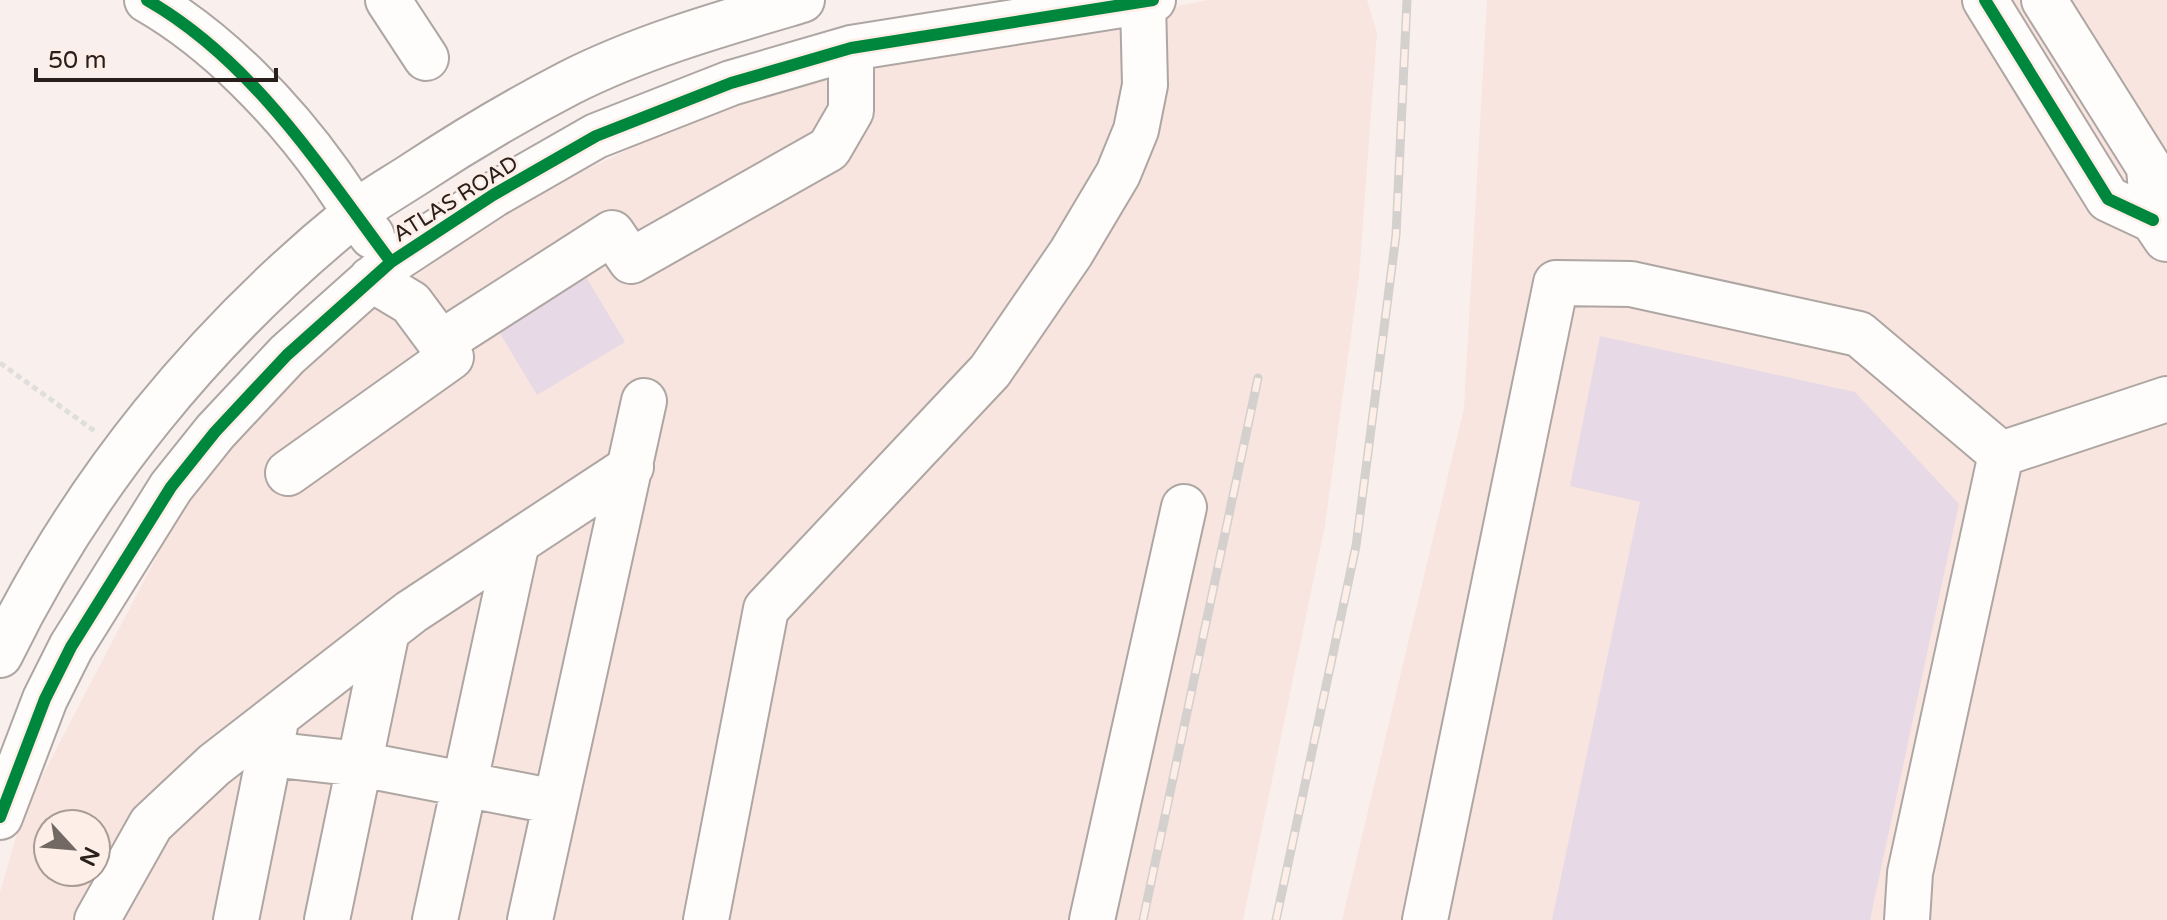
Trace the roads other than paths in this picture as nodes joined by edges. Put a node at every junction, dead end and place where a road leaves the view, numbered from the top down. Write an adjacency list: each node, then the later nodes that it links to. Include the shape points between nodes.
1 (388, 0): 8 (street)
2 (802, 0): 9 (street, ATLAS ROAD, via 712,27 571,82 462,143)
3 (1985, 0): 10 (street, via 2108,199)
4 (2044, 0): 10 (street, via 2149,167)
5 (1148, 1): 7 (street, ATLAS ROAD); 32 (street, via 1145,85 1136,130 1118,174 1071,253 990,371 766,609)
6 (175, 7): 9 (street, via 286,122)
7 (851, 48): 11 (street, ATLAS ROAD, via 731,83 596,136 493,195); 12 (street, via 851,111 829,149 631,261 612,233)
8 (426, 58)
9 (355, 213): 11 (street); 21 (street, ATLAS ROAD, via 245,312 170,392 122,452 45,572)
10 (2160, 230)
11 (381, 270): 12 (street); 26 (street, ATLAS ROAD, via 287,355 171,487 71,647)
12 (442, 342): 17 (street, via 451,357)
13 (2167, 399): 15 (street)
14 (644, 401): 16 (street)
15 (2001, 454): 34 (street, via 1859,334 1631,284 1556,283); 35 (street, via 1910,873)
16 (631, 467): 19 (street); 25 (street)
17 (288, 473)
18 (1184, 507): 33 (street)
19 (517, 542): 20 (street); 24 (street)
20 (387, 631): 22 (street); 23 (street)
21 (0, 655)
22 (273, 736): 23 (street); 27 (street, via 214,765 151,824); 28 (street)
23 (360, 764): 24 (street); 29 (street)
24 (464, 785): 25 (street); 30 (street)
25 (556, 802): 31 (street)
26 (0, 817)
27 (97, 920)
28 (236, 920)
29 (327, 920)
30 (435, 920)
31 (530, 920)
32 (706, 920)
33 (1092, 920)
34 (1425, 920)
35 (1907, 920)

